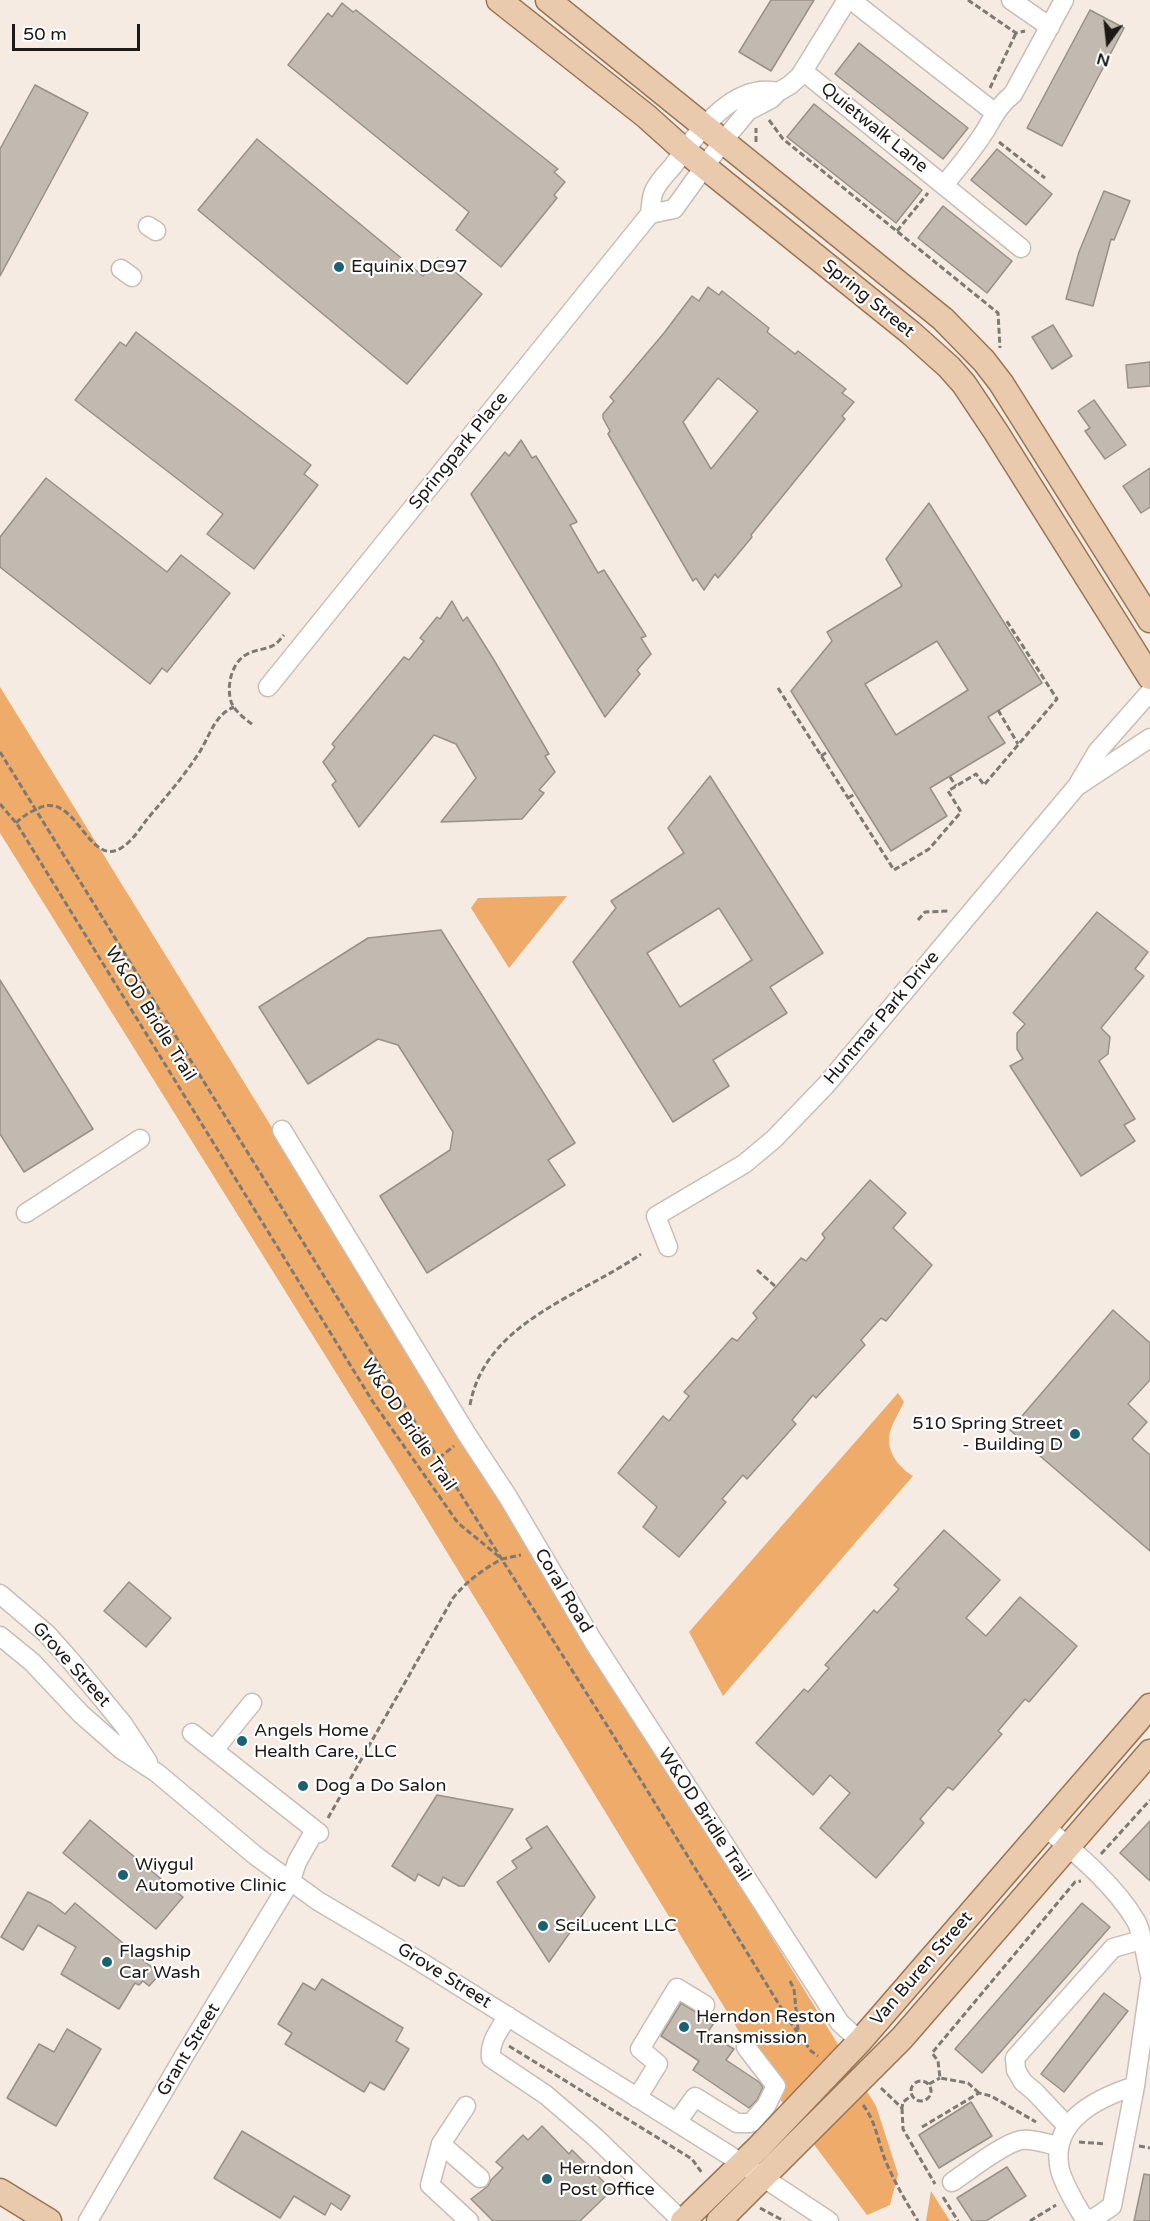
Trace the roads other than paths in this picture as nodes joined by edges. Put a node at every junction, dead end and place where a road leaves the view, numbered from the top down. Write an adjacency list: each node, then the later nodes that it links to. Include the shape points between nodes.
1 (499, 0): 10 (main road, Spring Street)
2 (548, 0): 9 (main road, Spring Street)
3 (849, 0): 7 (street); 8 (street)
4 (1011, 0): 6 (street)
5 (1064, 0): 6 (street, Quietwalk Lane)
6 (1050, 27): 8 (street, Quietwalk Lane, via 1013,94)
7 (803, 71): 9 (street, via 771,99); 12 (street, Quietwalk Lane)
8 (994, 112): 12 (street, Quietwalk Lane, via 985,131)
9 (714, 133): 10 (street, Springpark Place); 11 (street); 15 (main road, Spring Street, via 943,320 984,361 1020,410)
10 (685, 150): 11 (main road, Spring Street); 13 (street, Springpark Place, via 654,191)
11 (704, 166): 13 (street, via 674,209); 16 (main road, Spring Street, via 934,352 964,384)
12 (941, 183): 14 (street, Quietwalk Lane)
13 (650, 214): 17 (street, Springpark Place)
14 (1022, 248)
15 (1150, 620)
16 (1150, 677)
17 (268, 687)
18 (1150, 693): 20 (street, Huntmar Park Drive, via 1097,752)
19 (1150, 738): 20 (street, Huntmar Park Drive)
20 (1077, 786): 24 (street, Huntmar Park Drive, via 826,1085 774,1139 744,1164 656,1216)
21 (282, 1130): 41 (street, Coral Road, via 608,1664 840,2024)
22 (140, 1139): 23 (street)
23 (26, 1213)
24 (668, 1247)
25 (0, 1594): 32 (street, Grove Street, via 47,1634 71,1661)
26 (0, 1636): 32 (street, Grove Street, via 122,1750)
27 (252, 1703): 30 (street)
28 (1150, 1706): 33 (main road, Van Buren Street)
29 (192, 1733): 30 (street)
30 (214, 1750): 35 (street, Grant Street, via 317,1831 297,1862)
31 (1150, 1752): 34 (main road, Van Buren Street)
32 (157, 1773): 35 (street, Grove Street, via 248,1850)
33 (1045, 1827): 34 (street); 41 (main road, Van Buren Street)
34 (1068, 1846): 36 (street); 51 (main road, Van Buren Street, via 902,2038)
35 (291, 1880): 40 (street, Grove Street, via 318,1901); 57 (street, Grant Street)
36 (1143, 1927): 37 (street); 48 (street, via 1113,1948 1016,2058 1016,2070 1023,2082 1035,2092)
37 (1150, 1976)
38 (1150, 1981): 43 (street)
39 (705, 2005): 44 (street, via 677,1988 640,2049 658,2064)
40 (508, 2016): 44 (street, Grove Street); 59 (street, via 494,2039 491,2058 546,2095)
41 (860, 2041): 46 (main road, Van Buren Street, via 832,2071)
42 (746, 2047): 46 (street, via 776,2086)
43 (1135, 2086): 48 (street, via 1108,2095 1082,2112); 55 (street)
44 (637, 2098): 47 (street, Grove Street)
45 (466, 2106): 49 (street)
46 (775, 2114): 47 (street, via 751,2123 737,2123 695,2097); 50 (main road, Van Buren Street)
47 (676, 2122): 50 (street, Grove Street)
48 (1062, 2136): 53 (street, via 1020,2140); 62 (street, via 1060,2170)
49 (441, 2144): 52 (street); 58 (street, via 430,2185)
50 (742, 2163): 51 (street, Grove Street); 59 (main road, Van Buren Street)
51 (764, 2177): 60 (main road, Van Buren Street); 61 (street, Grove Street)
52 (480, 2178)
53 (952, 2182)
54 (0, 2191): 56 (main road)
55 (1112, 2213): 62 (street)
56 (49, 2221)
57 (88, 2221)
58 (469, 2221)
59 (682, 2221)
60 (719, 2221)
61 (829, 2221)
62 (1085, 2221)

